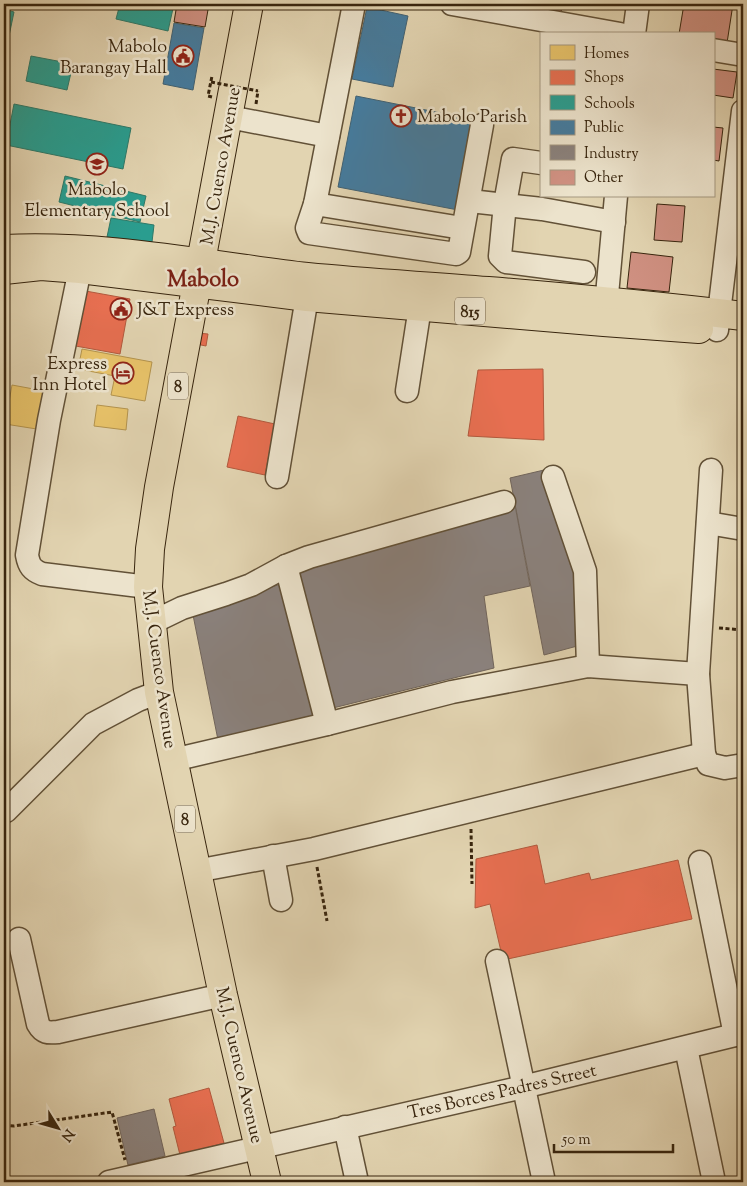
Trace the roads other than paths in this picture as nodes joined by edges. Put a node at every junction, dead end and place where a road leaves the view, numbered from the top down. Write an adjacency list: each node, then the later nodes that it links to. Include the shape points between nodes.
1 (250, 4): 11 (main road, M.J. Cuenco Avenue / 8)
2 (354, 4): 13 (street)
3 (452, 4): 5 (street)
4 (638, 4): 7 (street)
5 (506, 8): 6 (street)
6 (611, 32)
7 (634, 32)
8 (714, 50): 9 (street)
9 (743, 54)
10 (743, 111): 32 (street)
11 (229, 117): 13 (street); 28 (main road, M.J. Cuenco Avenue / 8)
12 (482, 125): 14 (street)
13 (328, 136): 20 (street)
14 (478, 152): 15 (street); 18 (street)
15 (514, 158): 16 (street); 21 (street)
16 (540, 163)
17 (616, 198): 22 (street)
18 (470, 201): 21 (street); 23 (street)
19 (543, 203): 21 (street); 22 (street)
20 (315, 204): 23 (street); 23 (street, via 307,228 309,233 456,254)
21 (505, 204): 27 (street, via 502,259)
22 (614, 222): 31 (street)
23 (462, 228)
24 (4, 249): 28 (main road, 815, via 39,247 133,254)
25 (80, 269): 26 (main road, 815, via 41,266); 28 (main road, 815); 42 (street, via 49,420 28,564 42,574)
26 (4, 270)
27 (584, 272)
28 (200, 274): 29 (main road, 815); 31 (main road, 815, via 309,277); 42 (main road, M.J. Cuenco Avenue / 8, via 159,487)
29 (306, 297): 30 (main road, 815); 36 (street)
30 (420, 307): 31 (main road, 815); 34 (street)
31 (605, 311): 32 (main road, 815)
32 (726, 319): 33 (main road, 815)
33 (743, 332)
34 (407, 391)
35 (711, 470): 39 (street)
36 (277, 477)
37 (553, 477): 44 (street, via 585,571)
38 (504, 502): 41 (street)
39 (708, 523): 40 (street); 45 (street)
40 (743, 529)
41 (286, 566): 43 (street, via 250,584 182,608); 47 (street)
42 (148, 587): 43 (main road, M.J. Cuenco Avenue / 8)
43 (151, 623): 46 (main road, M.J. Cuenco Avenue / 8)
44 (588, 666): 45 (street); 47 (street, via 452,692)
45 (698, 674): 48 (street)
46 (160, 692): 49 (main road, M.J. Cuenco Avenue / 8); 51 (street, via 93,724)
47 (327, 724): 49 (street)
48 (704, 754): 50 (street, via 708,764 725,768); 52 (street, via 314,849)
49 (173, 760): 54 (main road, M.J. Cuenco Avenue / 8)
50 (743, 765)
51 (6, 811)
52 (273, 856): 54 (street); 55 (street)
53 (700, 862): 58 (street)
54 (196, 871): 59 (main road, M.J. Cuenco Avenue / 8)
55 (281, 900)
56 (20, 939): 59 (street, via 38,1024 47,1033)
57 (497, 961): 62 (street)
58 (733, 969): 60 (street)
59 (223, 994): 64 (main road, M.J. Cuenco Avenue / 8)
60 (739, 1034): 61 (street, Tres Borces Padres Street)
61 (686, 1048): 62 (street, Tres Borces Padres Street); 69 (street)
62 (523, 1087): 63 (street, Tres Borces Padres Street); 68 (street)
63 (344, 1127): 64 (street, Tres Borces Padres Street); 67 (street)
64 (260, 1147): 65 (street, Tres Borces Padres Street); 66 (main road, M.J. Cuenco Avenue / 8)
65 (119, 1180)
66 (267, 1182)
67 (357, 1182)
68 (544, 1182)
69 (714, 1182)

